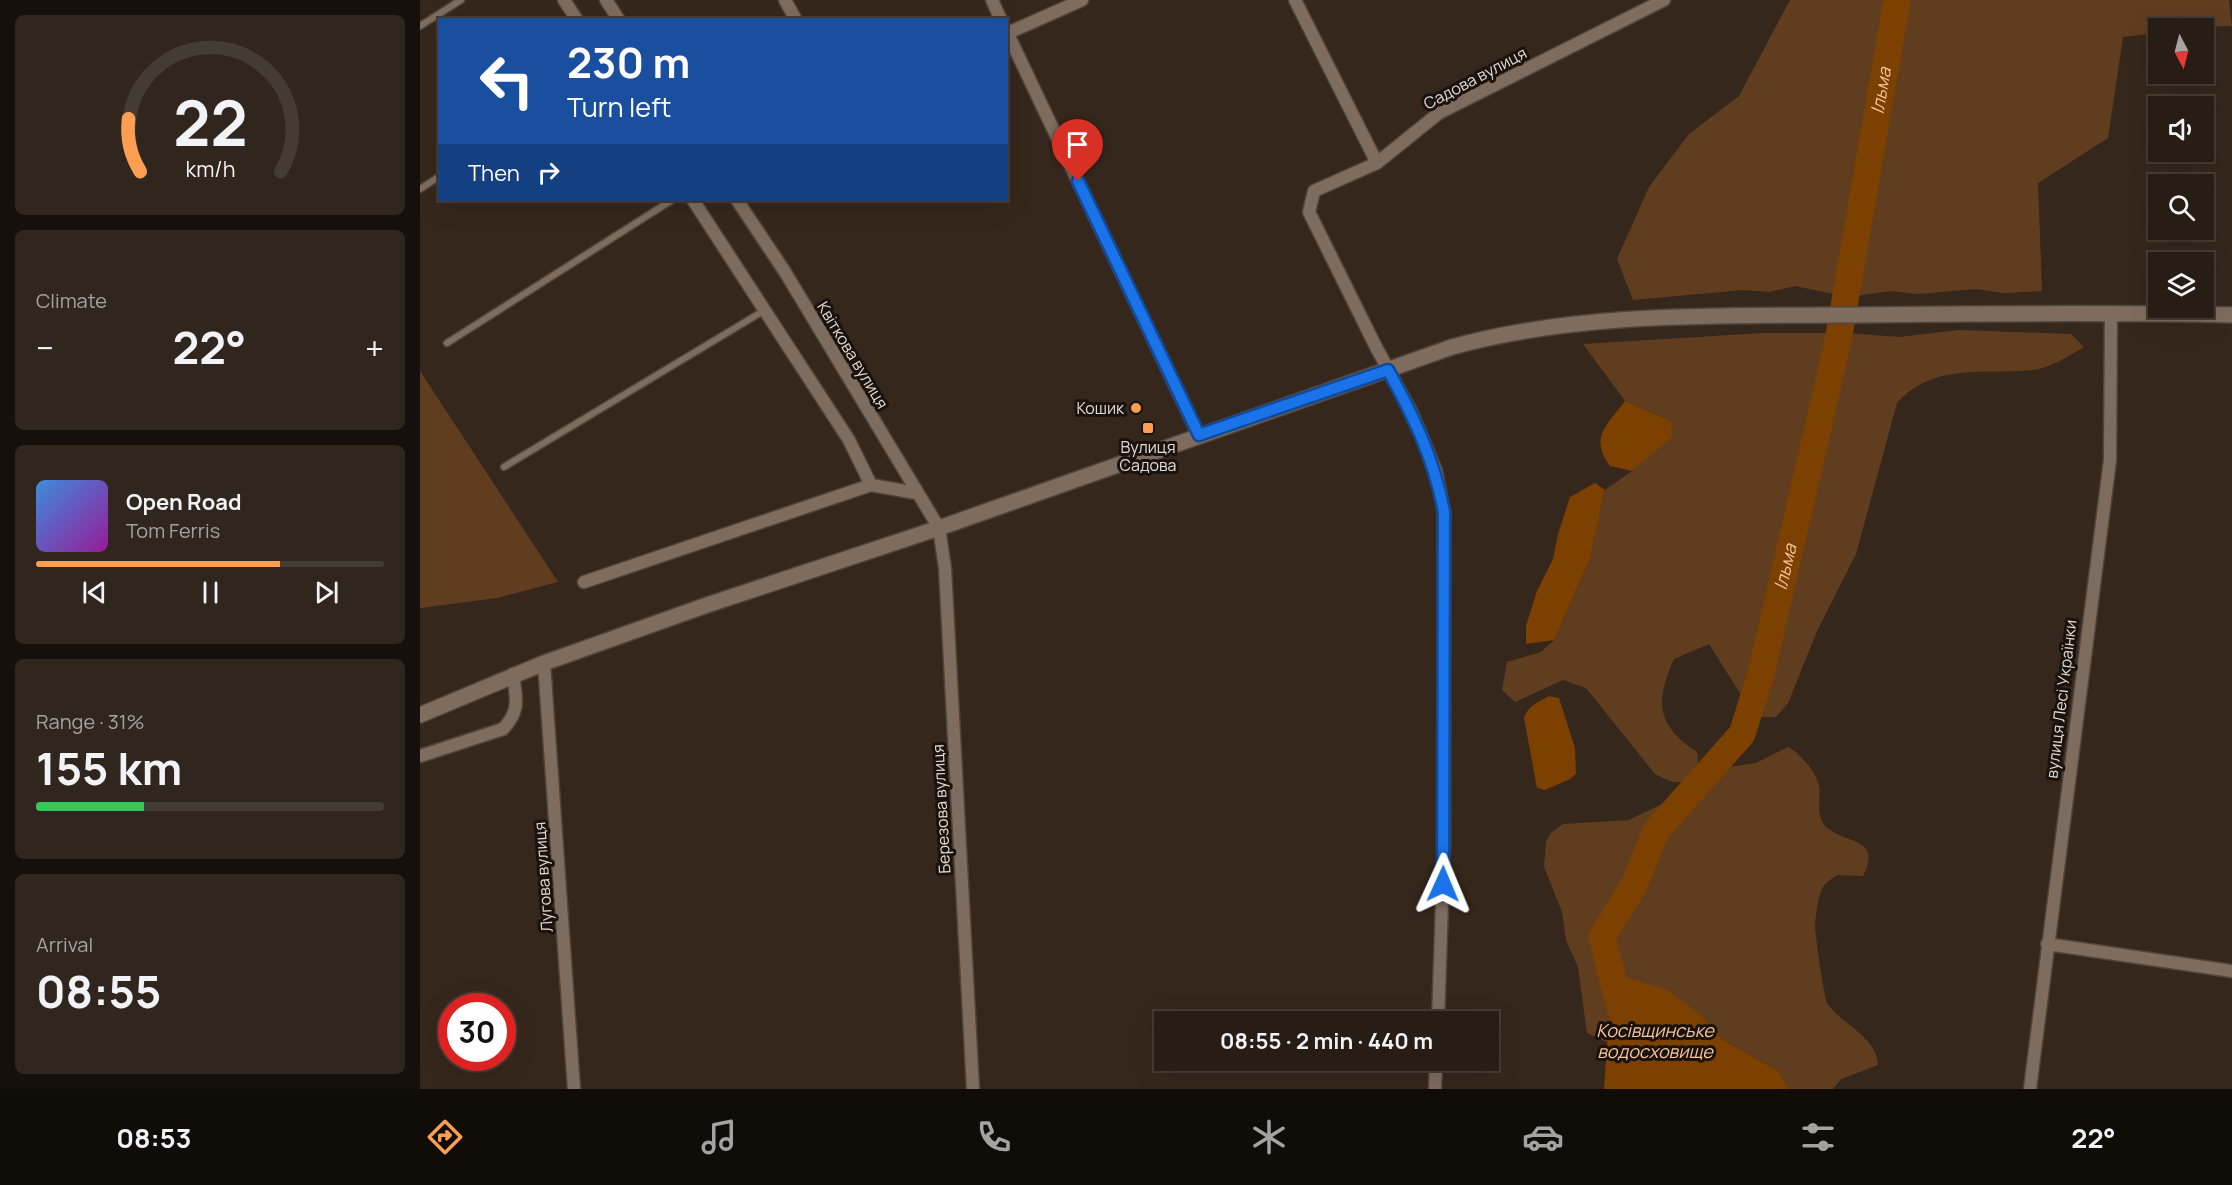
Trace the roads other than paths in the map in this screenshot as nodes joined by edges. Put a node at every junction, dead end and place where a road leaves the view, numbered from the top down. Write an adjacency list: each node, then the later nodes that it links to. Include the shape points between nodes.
1 (461, 0): 13 (lane)
2 (564, 0): 9 (street)
3 (606, 0): 10 (street)
4 (785, 0): 11 (street)
5 (992, 0): 12 (street)
6 (1082, 0): 14 (street)
7 (1295, 0): 16 (street)
8 (1664, 0): 16 (street, Садова вулиця, via 1439,112)
9 (576, 18)
10 (618, 18)
11 (795, 18)
12 (1000, 18)
13 (420, 26)
14 (1008, 32)
15 (1008, 34): 27 (street)
16 (1377, 163): 26 (street, Садова вулиця, via 1314,191 1309,212)
17 (438, 177): 18 (lane)
18 (420, 189)
19 (670, 201): 25 (lane)
20 (694, 201): 22 (street)
21 (738, 201): 30 (street, Квіткова вулиця)
22 (765, 309): 28 (lane); 29 (street, via 849,440)
23 (2111, 312): 24 (street); 26 (street, via 1821,315 1563,324 1495,335); 37 (street, вулиця Лесі Українки, via 2110,460)
24 (2232, 315)
25 (447, 343)
26 (1388, 370): 27 (street); 39 (street, via 1411,411 1436,471 1444,512 1444,831)
27 (1199, 435): 31 (street)
28 (504, 467)
29 (871, 485): 30 (street); 32 (street)
30 (916, 493): 31 (street, Квіткова вулиця)
31 (939, 528): 33 (street); 42 (street, Березова вулиця, via 945,568)
32 (584, 582)
33 (544, 663): 34 (street); 41 (street, Лугова вулиця)
34 (513, 675): 35 (street); 36 (street, via 517,708 503,729)
35 (420, 715)
36 (420, 756)
37 (2047, 944): 38 (street); 44 (street, вулиця Лесі Українки)
38 (2232, 971)
39 (1438, 1011)
40 (1436, 1071): 43 (street)
41 (574, 1089)
42 (973, 1089)
43 (1435, 1089)
44 (2030, 1089)

